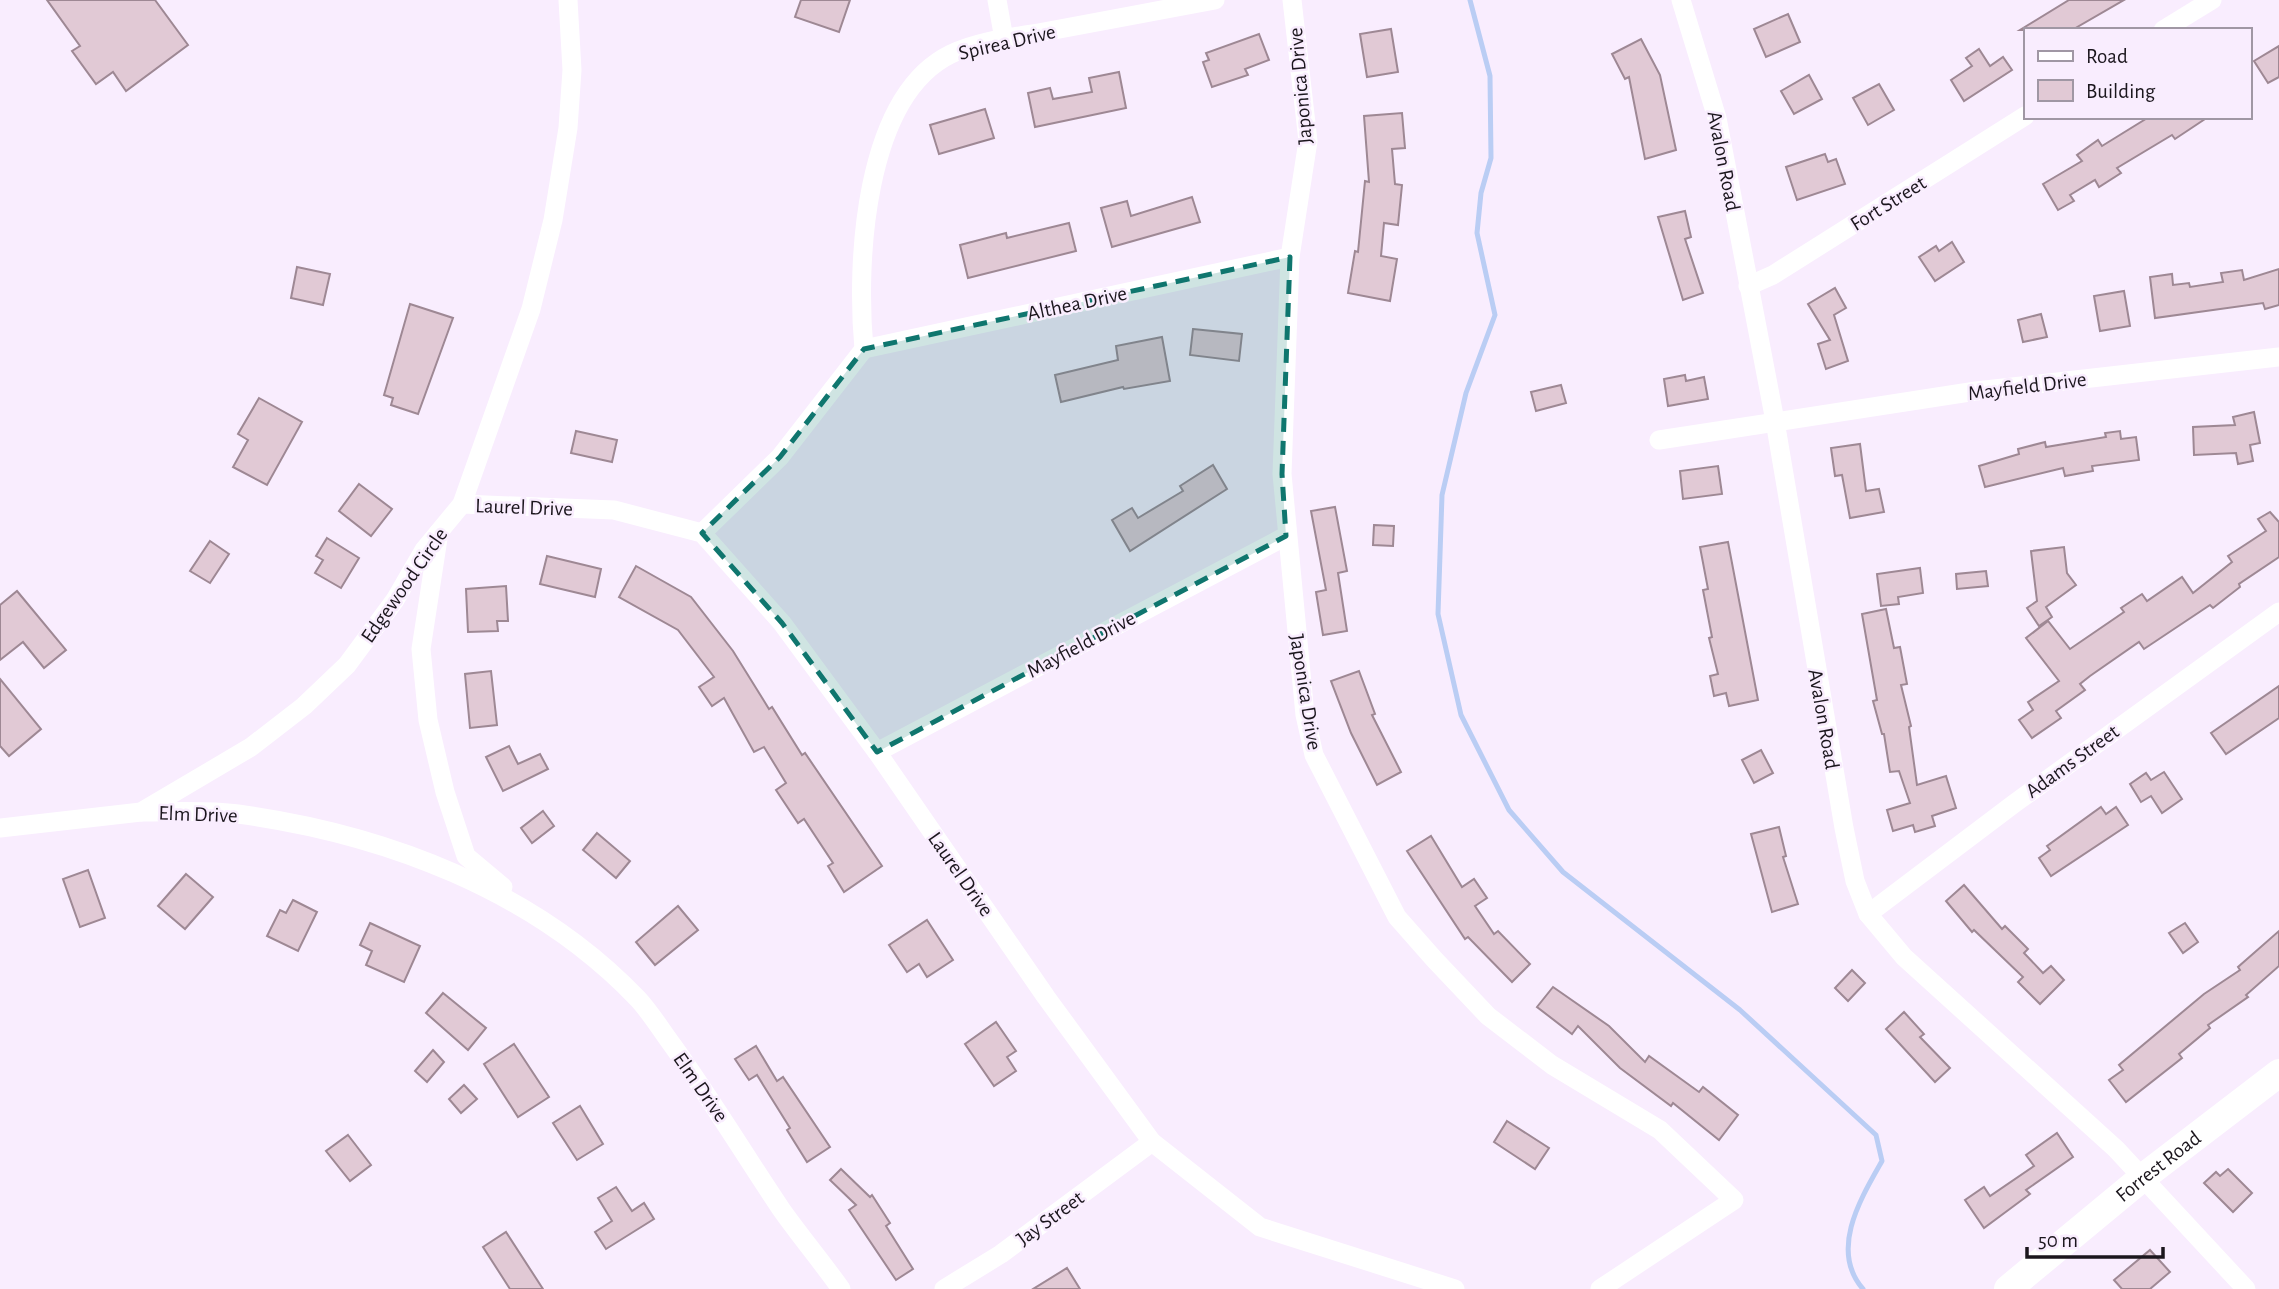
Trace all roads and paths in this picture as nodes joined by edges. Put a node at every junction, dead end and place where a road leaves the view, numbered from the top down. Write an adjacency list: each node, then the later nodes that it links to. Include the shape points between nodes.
1 (568, 0): 16 (street, Edgewood Circle, via 572,70 553,220 531,309)
2 (997, 0): 8 (street)
3 (1215, 0): 8 (street, Spirea Drive)
4 (1292, 0): 10 (street, Japonica Drive, via 1308,141)
5 (1681, 0): 11 (street, Avalon Road, via 1717,118)
6 (2212, 0): 7 (street)
7 (2166, 28)
8 (1004, 39): 12 (street, Spirea Drive, via 952,53 931,67 906,92 894,113 866,226 859,302)
9 (2024, 117): 11 (street, Fort Street, via 1773,275)
10 (1290, 257): 12 (street, Althea Drive); 19 (street, Japonica Drive, via 1282,474)
11 (1748, 286): 14 (street, Avalon Road)
12 (864, 349): 18 (street, via 779,457)
13 (2279, 357): 14 (street, Mayfield Drive, via 1976,391)
14 (1775, 421): 15 (street, Mayfield Drive); 25 (street, Avalon Road, via 1841,815 1855,881)
15 (1659, 440)
16 (462, 505): 17 (street, Edgewood Circle); 18 (street, Laurel Drive, via 614,510)
17 (439, 531): 22 (street, Edgewood Circle, via 347,665 304,706 251,747); 24 (street, Elm Drive, via 421,649 428,720 466,856)
18 (702, 533): 21 (street, Laurel Drive, via 782,623)
19 (1286, 536): 21 (street, Mayfield Drive); 32 (street, Japonica Drive, via 1305,715 1314,755 1397,917 1488,1016 1552,1065 1660,1130 1734,1200)
20 (2279, 612): 25 (street, Adams Street)
21 (877, 752): 27 (street, Laurel Drive)
22 (141, 812): 23 (street, Edgewood Circle); 24 (street, Elm Drive, via 236,814 318,829 422,860)
23 (0, 830)
24 (531, 911): 29 (street, Elm Drive, via 607,968 640,1001)
25 (1868, 914): 28 (street, Avalon Road, via 1904,957 2116,1149)
26 (2279, 1073): 28 (main road, Forrest Road)
27 (1152, 1142): 30 (street, Jay Street, via 1001,1254); 31 (street, Laurel Drive, via 1260,1227)
28 (2142, 1178): 33 (main road, Forrest Road); 34 (street, Avalon Road)
29 (841, 1289)
30 (944, 1289)
31 (1455, 1289)
32 (1600, 1289)
33 (2008, 1289)
34 (2246, 1289)

